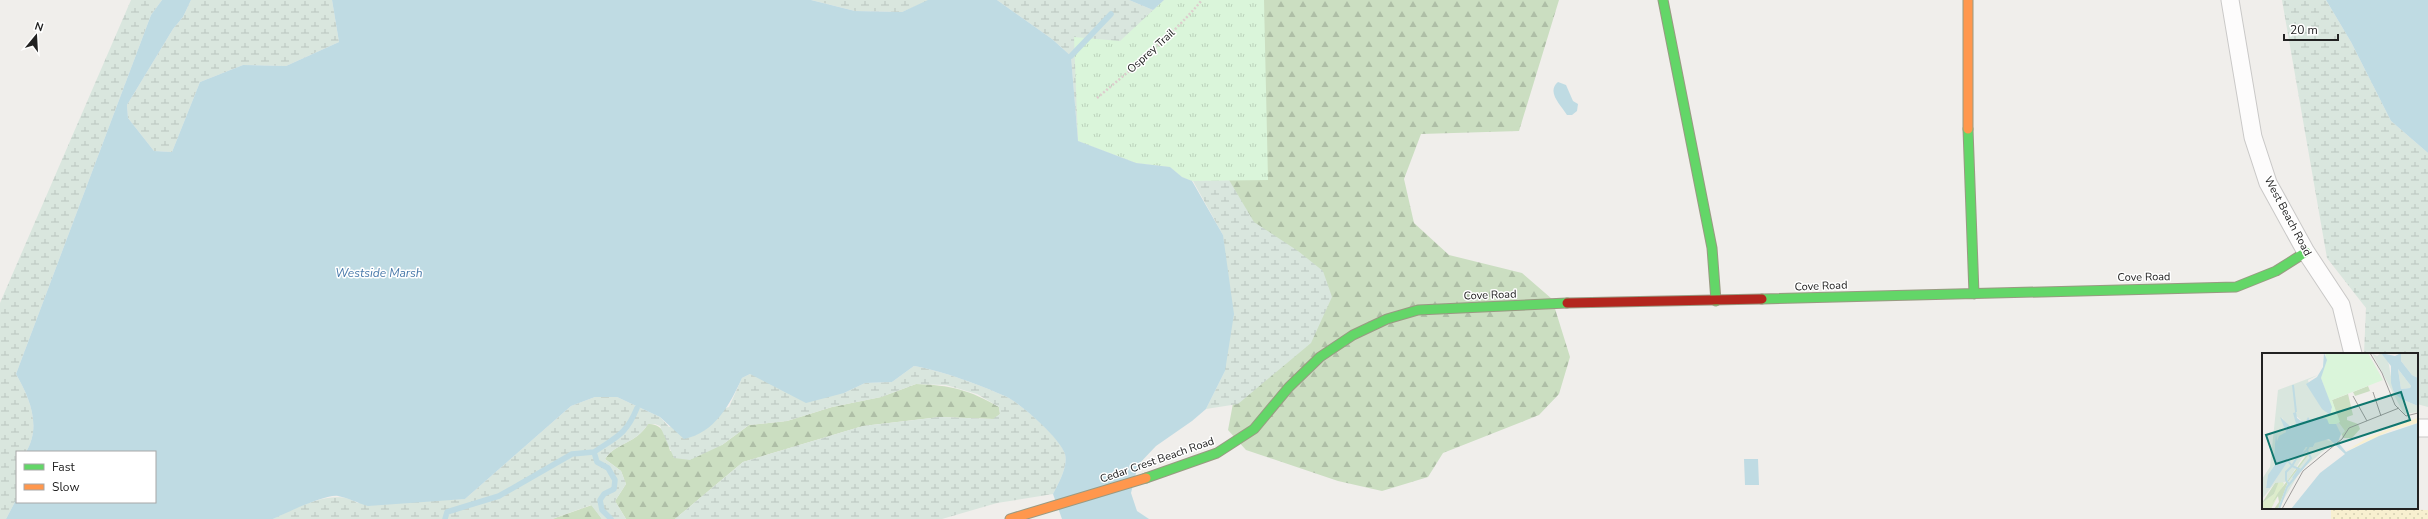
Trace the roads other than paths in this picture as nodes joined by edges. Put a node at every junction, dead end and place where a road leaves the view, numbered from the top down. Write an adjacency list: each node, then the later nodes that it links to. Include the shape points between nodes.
1 (1663, 0): 6 (street, via 1712,248)
2 (1968, 0): 5 (street, via 1967,96)
3 (2230, 0): 4 (street, West Beach Road, via 2253,136 2268,183)
4 (2306, 252): 5 (street, Cove Road, via 2276,271 2236,287); 7 (street, West Beach Road, via 2341,305)
5 (1974, 294): 6 (street, Cove Road)
6 (1716, 300): 8 (street, Cove Road, via 1418,310 1388,319 1353,335 1320,357)
7 (2353, 353)
8 (1289, 387): 9 (street, Cedar Crest Beach Road, via 1254,429 1217,454 1151,477)
9 (1010, 519)

